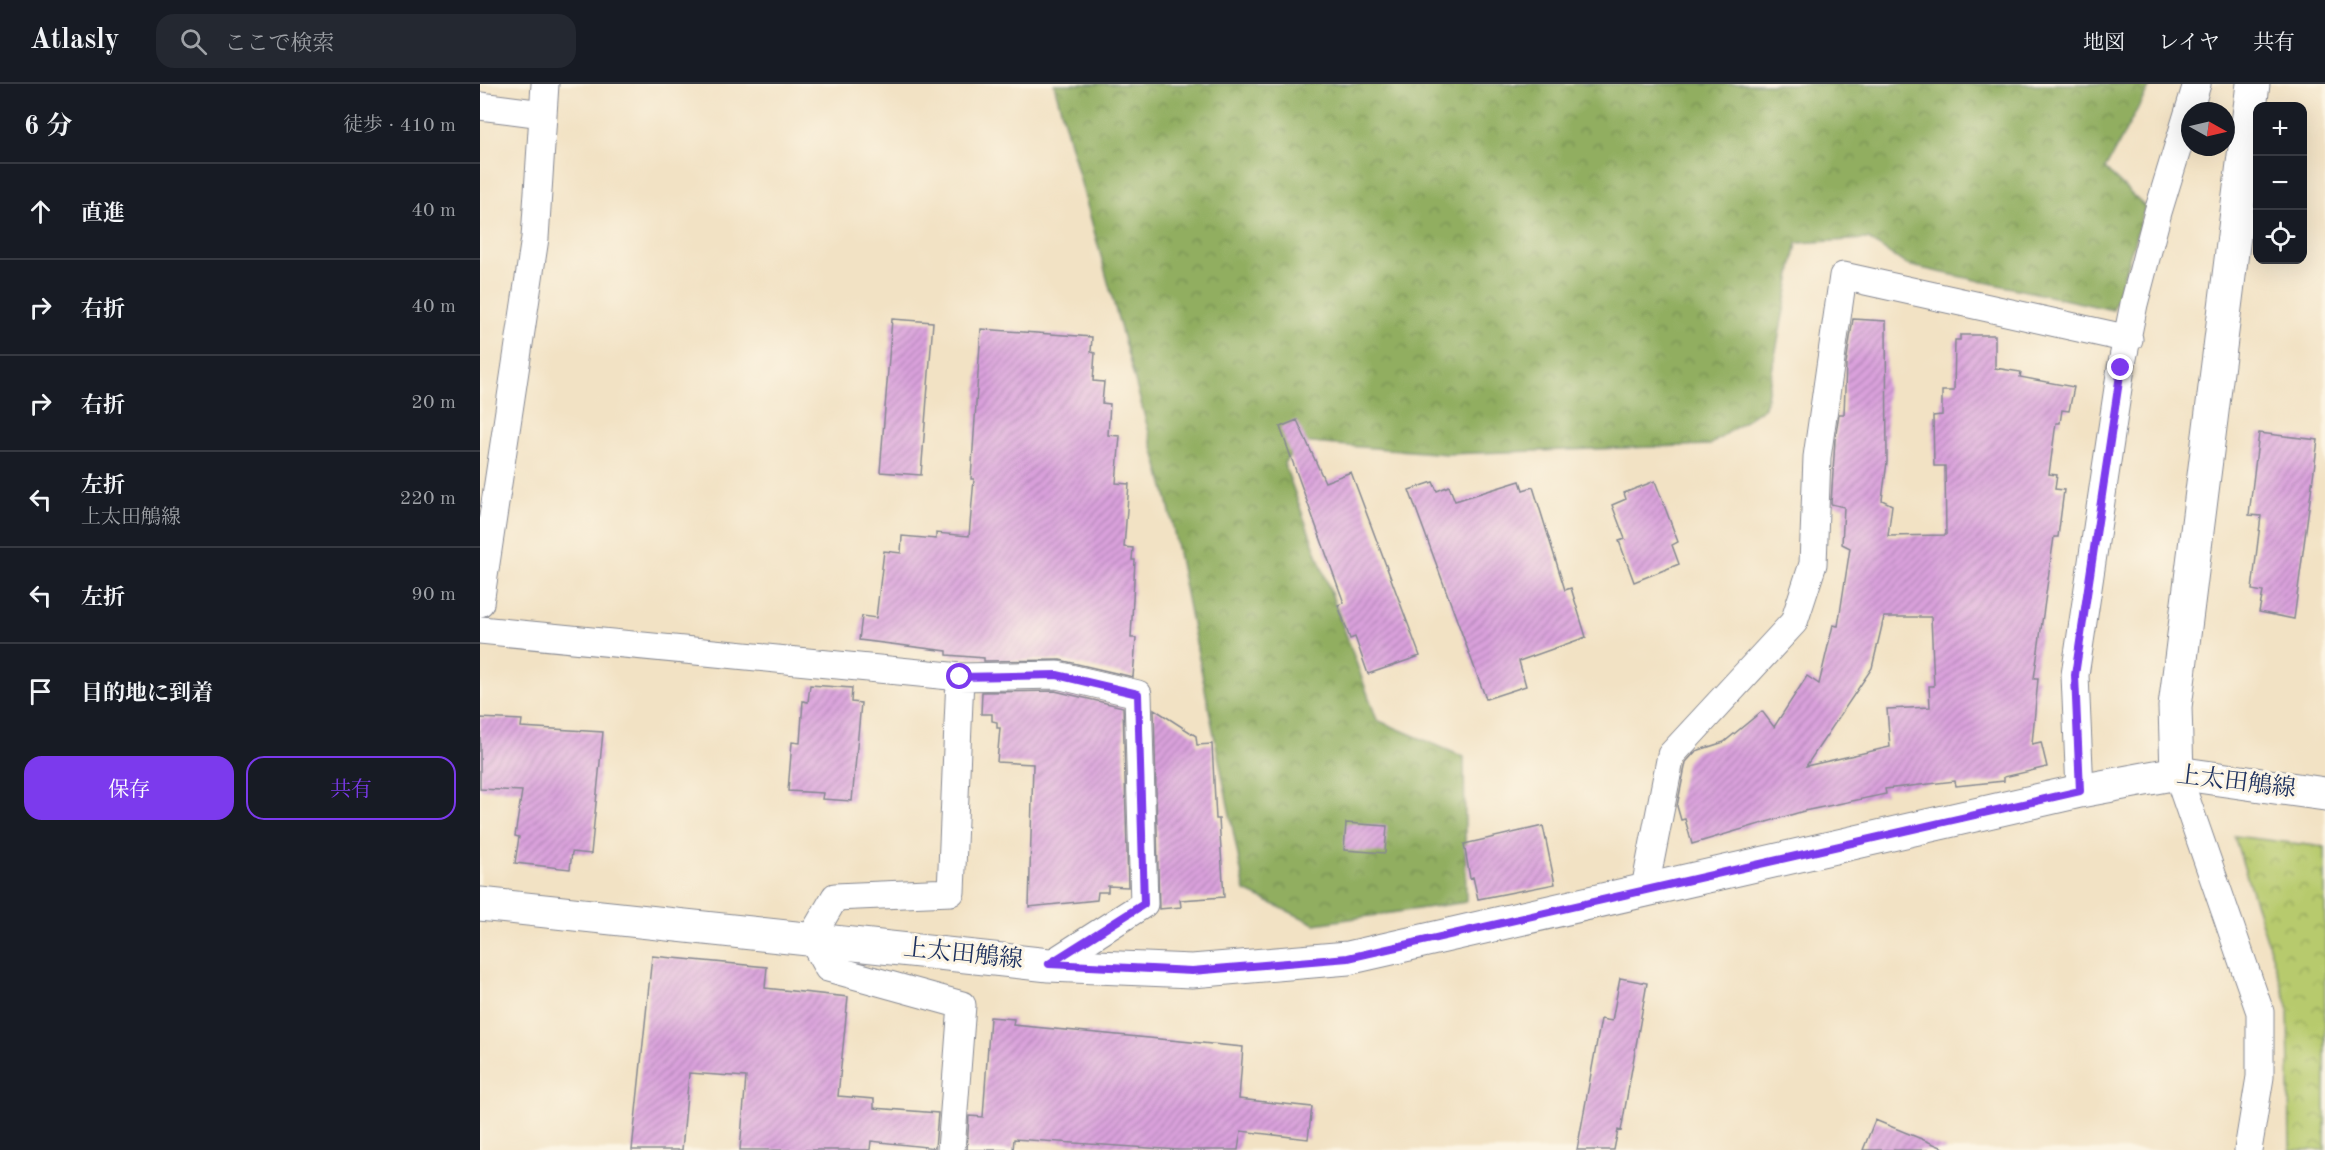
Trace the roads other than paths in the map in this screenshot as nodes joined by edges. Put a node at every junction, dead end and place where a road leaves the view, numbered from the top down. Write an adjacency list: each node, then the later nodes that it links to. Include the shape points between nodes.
1 (544, 84): 5 (street)
2 (2197, 84): 6 (street, via 2155,223)
3 (2253, 84): 10 (main road, via 2175,707)
4 (480, 106): 5 (street)
5 (543, 114): 7 (street, via 535,238)
6 (2129, 339): 11 (street, via 2121,368 2075,675); 13 (street, via 1843,276 1817,458 1813,564 1794,622 1671,755)
7 (480, 603)
8 (480, 630): 9 (street)
9 (960, 677): 15 (street, via 951,892 835,897); 16 (street, via 1057,675 1138,694 1144,904)
10 (2177, 773): 11 (main road, 上太田鵤線); 12 (main road, 上太田鵤線); 18 (street, via 2260,1012 2260,1077)
11 (2080, 791): 13 (main road, 上太田鵤線)
12 (2325, 794)
13 (1644, 893): 16 (main road, 上太田鵤線, via 1348,958 1192,971)
14 (480, 904): 15 (main road, 上太田鵤線)
15 (811, 938): 16 (main road, 上太田鵤線); 17 (street, via 828,968 962,1005)
16 (1049, 964)
17 (951, 1150)
18 (2248, 1150)

